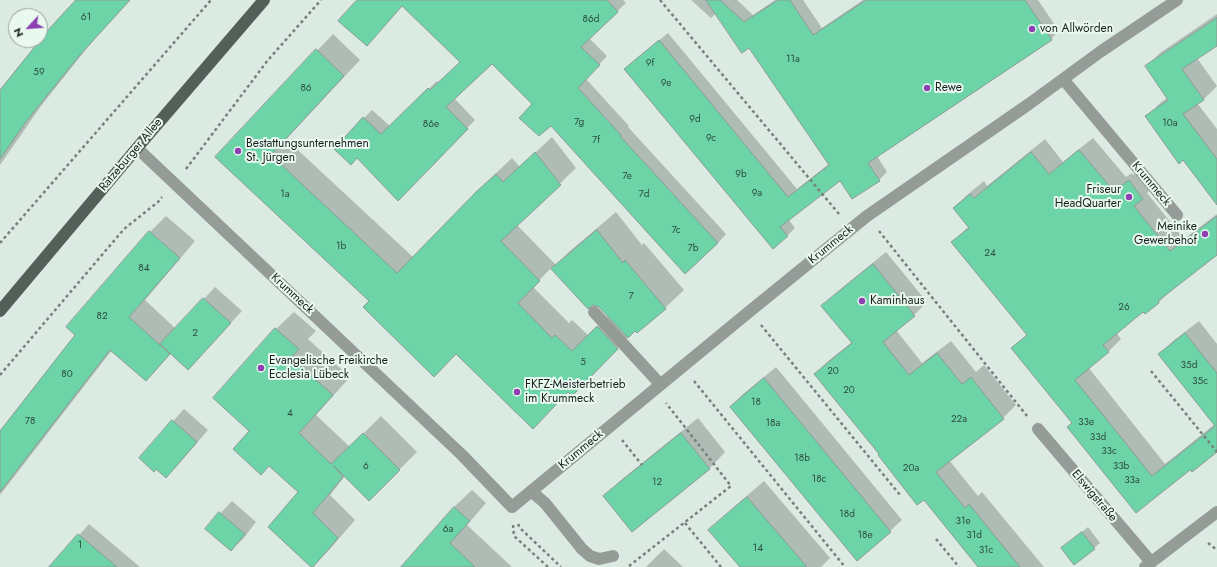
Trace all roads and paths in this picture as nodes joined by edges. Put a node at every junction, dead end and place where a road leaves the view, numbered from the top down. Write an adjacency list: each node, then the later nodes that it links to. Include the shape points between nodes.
1 (211, 0): 10 (path)
2 (264, 0): 6 (main road, Ratzeburger Allee)
3 (660, 0): 9 (path)
4 (1177, 0): 5 (street, Krummeck)
5 (1063, 79): 7 (street, Krummeck); 8 (street, Krummeck)
6 (136, 148): 11 (main road, Ratzeburger Allee); 23 (street, Krummeck, via 462,455)
7 (1177, 215)
8 (867, 216): 9 (street, Krummeck); 18 (path)
9 (851, 228): 12 (street, Krummeck)
10 (0, 243)
11 (0, 311)
12 (750, 311): 14 (street, Krummeck); 22 (path)
13 (594, 312): 16 (street)
14 (682, 366): 16 (street, Krummeck); 33 (path)
15 (1151, 371): 19 (path)
16 (657, 386): 17 (street, Krummeck); 25 (path, via 731,486)
17 (610, 426): 20 (path); 21 (street, Krummeck)
18 (1038, 429): 28 (street, Elswigstraße)
19 (1217, 452)
20 (642, 465)
21 (531, 491): 23 (street, Krummeck); 27 (street, via 545,503 590,556 599,559)
22 (900, 495)
23 (512, 507): 29 (path, via 514,536); 30 (path, via 520,528)
24 (1217, 512): 28 (street, Elswigstraße)
25 (685, 523): 31 (path); 32 (path)
26 (936, 539): 34 (path)
27 (614, 556)
28 (1148, 564)
29 (548, 567)
30 (562, 567)
31 (628, 567)
32 (721, 567)
33 (845, 567)
34 (959, 567)

